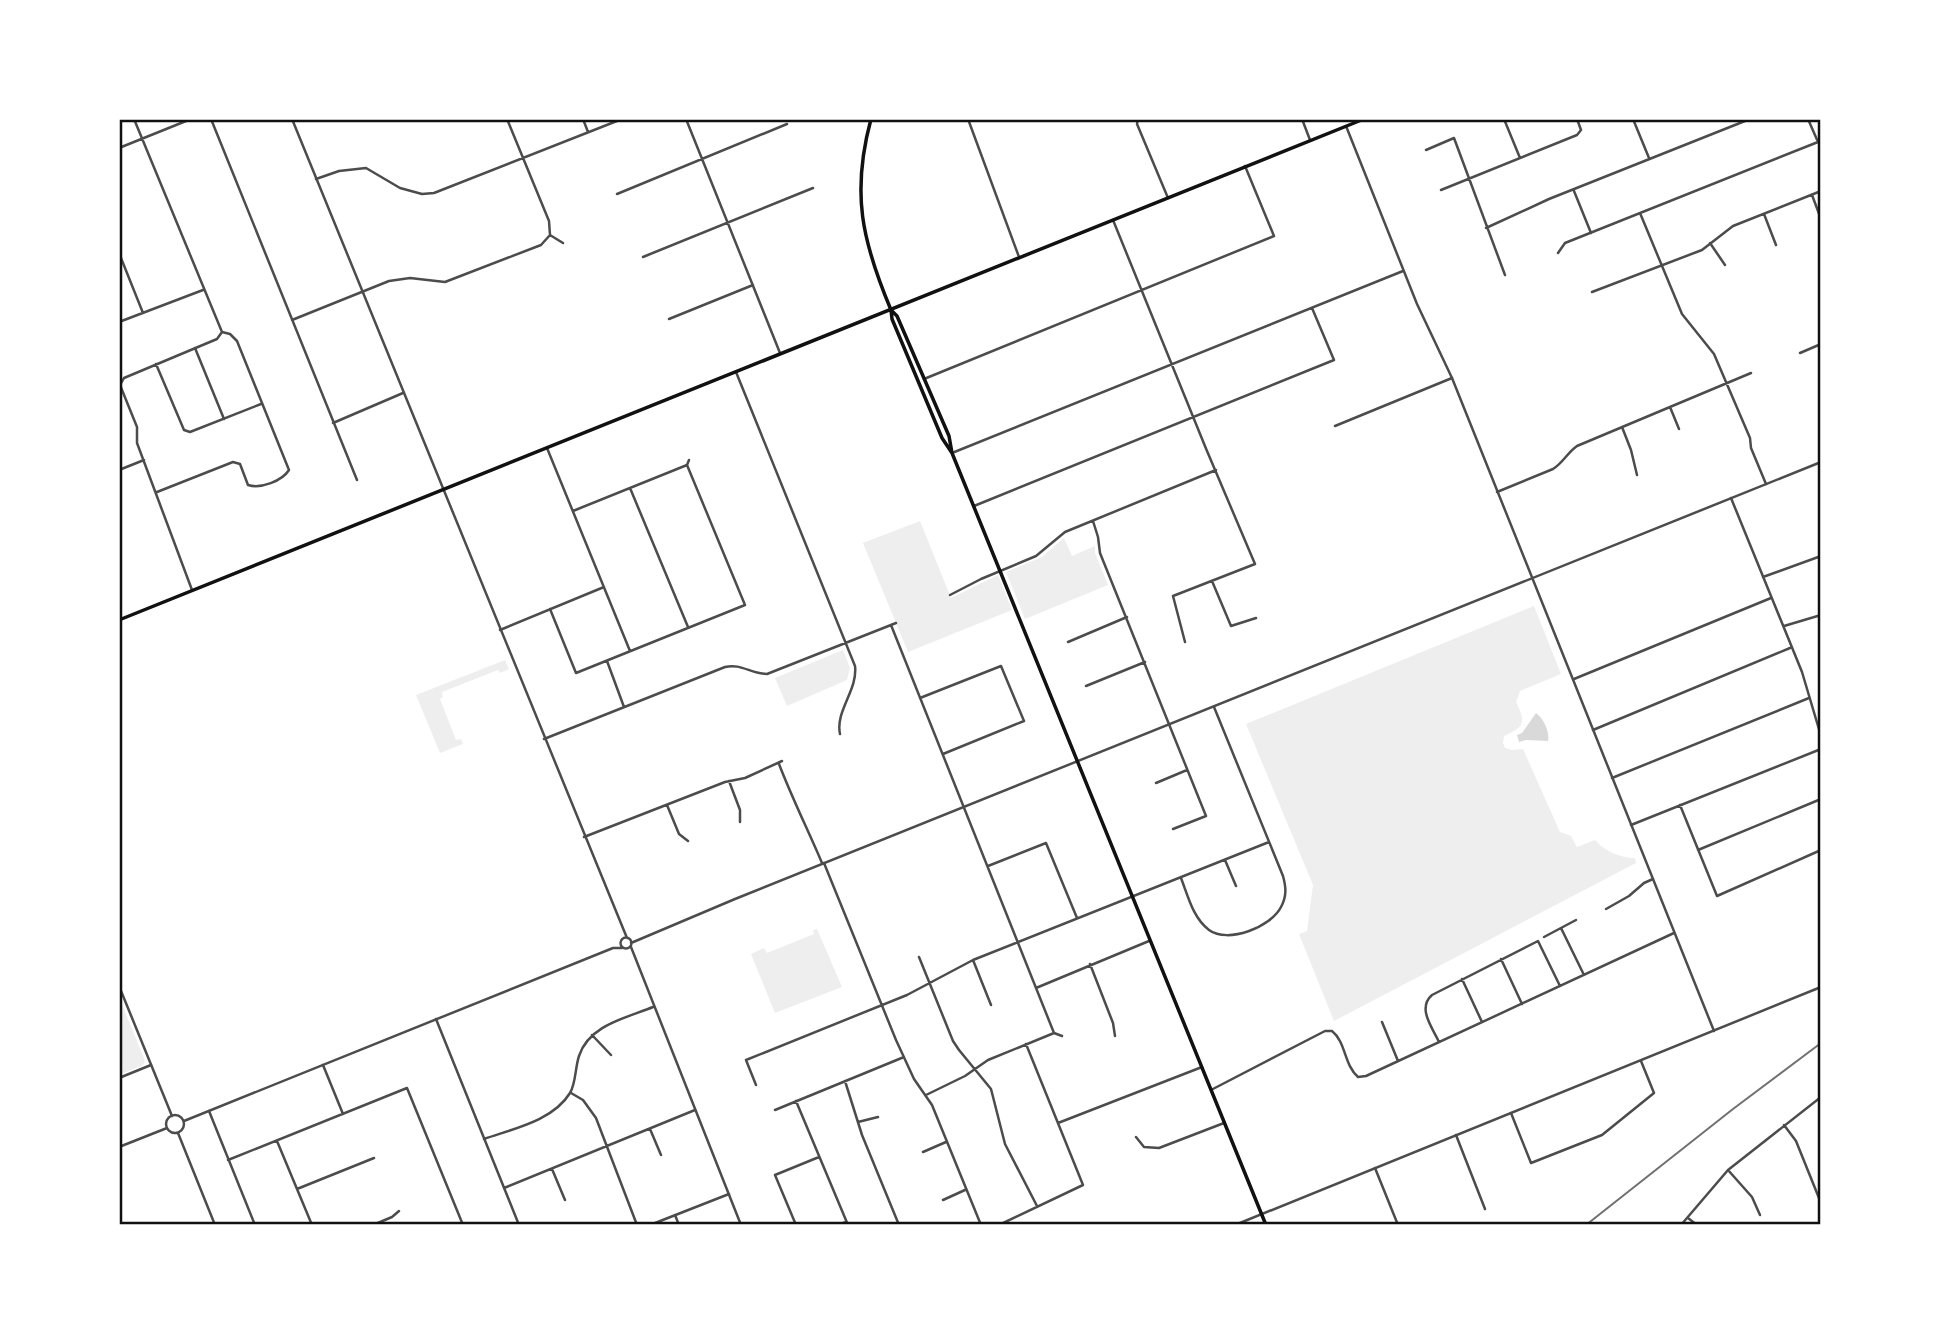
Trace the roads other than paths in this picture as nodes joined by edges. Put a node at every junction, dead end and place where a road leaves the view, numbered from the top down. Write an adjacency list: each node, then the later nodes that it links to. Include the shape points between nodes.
1 (134, 119): 22 (street)
2 (191, 119): 22 (street)
3 (211, 119): 70 (street)
4 (292, 119): 31 (street)
5 (507, 119): 26 (street)
6 (583, 119): 21 (street)
7 (622, 119): 21 (street)
8 (685, 119): 27 (street)
9 (871, 119): 67 (main road, via 861,209 867,246)
10 (968, 119): 56 (street)
11 (1138, 119): 39 (street)
12 (1301, 119): 23 (street)
13 (1364, 119): 20 (main road)
14 (1504, 119): 28 (street)
15 (1577, 119): 28 (street, via 1581,130 1577,135)
16 (1633, 119): 29 (street)
17 (1750, 119): 29 (street)
18 (1808, 119): 40 (street, via 1818,142)
19 (787, 124): 27 (street)
20 (1346, 126): 23 (main road); 59 (street)
21 (588, 133): 26 (street)
22 (142, 139): 24 (street); 62 (street)
23 (1310, 140): 30 (main road)
24 (119, 148)
25 (1426, 150): 32 (street, via 1454,138)
26 (523, 159): 31 (street, via 434,194 400,188 366,168); 47 (street)
27 (702, 159): 37 (street); 44 (street)
28 (1520, 159): 32 (street)
29 (1650, 159): 35 (street)
30 (1245, 166): 39 (main road); 48 (street)
31 (316, 179): 64 (street)
32 (1469, 179): 34 (street); 45 (street)
33 (813, 188): 44 (street)
34 (1441, 190)
35 (1574, 190): 45 (street); 46 (street)
36 (1821, 191): 38 (street)
37 (618, 194)
38 (1812, 195): 41 (street); 42 (street)
39 (1168, 198): 43 (main road)
40 (1640, 213): 46 (street); 58 (street)
41 (1764, 214): 51 (street, via 1734,226); 52 (street)
42 (1821, 219)
43 (1113, 220): 56 (main road); 63 (street)
44 (728, 223): 55 (street); 61 (street)
45 (1486, 228): 60 (street)
46 (1591, 233): 54 (street, via 1565,243)
47 (550, 235): 50 (street); 64 (street, via 541,245 457,279 399,278)
48 (1274, 236): 49 (street); 63 (street)
49 (1280, 239)
50 (563, 243)
51 (1710, 243): 57 (street); 58 (street)
52 (1776, 245)
53 (119, 253): 68 (street)
54 (1558, 253)
55 (643, 257)
56 (1020, 257): 67 (main road)
57 (1725, 265)
58 (1662, 266): 65 (street); 83 (street, via 1682,313 1709,345)
59 (1403, 271): 66 (street); 81 (street)
60 (1505, 275)
61 (753, 285): 69 (street); 76 (street)
62 (204, 290): 68 (street); 72 (street)
63 (1142, 290): 78 (street); 82 (street)
64 (362, 291): 70 (street); 84 (street)
65 (1592, 292)
66 (1312, 308): 78 (street); 87 (street, via 1334,360)
67 (891, 310): 76 (main road); 82 (main road); 94 (main road, via 891,319)
68 (143, 313): 71 (street)
69 (669, 319)
70 (292, 320): 89 (street)
71 (119, 321)
72 (222, 332): 74 (street); 85 (street, via 237,341)
73 (1821, 344): 75 (street)
74 (195, 348): 77 (street); 88 (street)
75 (1800, 353)
76 (781, 354): 79 (main road)
77 (156, 364): 88 (street, via 184,430 190,432); 95 (street, via 124,378 120,385)
78 (1172, 365): 87 (street); 94 (street)
79 (736, 372): 93 (main road); 133 (street)
80 (1751, 373): 83 (street)
81 (1452, 378): 90 (street); 107 (street)
82 (923, 379): 94 (main road)
83 (1727, 383): 86 (street); 103 (street)
84 (403, 393): 89 (street); 105 (street)
85 (262, 404): 88 (street); 106 (street, via 289,470 284,477 256,487 248,485 240,464 233,462)
86 (1670, 407): 91 (street); 92 (street)
87 (1193, 418): 100 (street); 109 (street)
88 (224, 419)
89 (333, 423): 102 (street)
90 (1335, 426)
91 (1622, 427): 101 (street); 107 (street, via 1569,452 1553,469)
92 (1679, 429)
93 (547, 448): 105 (main road); 110 (street)
94 (952, 453): 109 (main road)
95 (144, 460): 99 (street); 106 (street)
96 (689, 460): 98 (street)
97 (1821, 462): 103 (street)
98 (687, 465): 104 (street); 129 (street, via 745,605)
99 (119, 470)
100 (1216, 470): 111 (street); 116 (street, via 1255,564)
101 (1637, 475)
102 (356, 480)
103 (1766, 484): 108 (street)
104 (630, 488): 110 (street); 129 (street)
105 (442, 489): 118 (main road); 130 (street)
106 (156, 492): 118 (street)
107 (1497, 492): 115 (street)
108 (1731, 498): 114 (street); 115 (street)
109 (974, 506): 113 (main road)
110 (573, 511): 117 (street)
111 (1093, 521): 113 (street, via 1065,532 1036,556); 123 (street, via 1100,553)
112 (1821, 556): 114 (street)
113 (1000, 570): 119 (street); 151 (main road)
114 (1763, 578): 120 (street)
115 (1532, 579): 138 (street); 142 (street)
116 (1212, 581): 124 (street, via 1231,626); 132 (street, via 1172,596)
117 (604, 587): 121 (street); 135 (street)
118 (192, 590): 125 (main road)
119 (950, 595)
120 (1771, 598): 128 (street); 138 (street)
121 (550, 609): 130 (street); 136 (street, via 576,673)
122 (1821, 615): 128 (street)
123 (1127, 617): 131 (street); 137 (street)
124 (1256, 618)
125 (119, 620)
126 (896, 623): 127 (street)
127 (891, 625): 133 (street); 140 (street)
128 (1783, 626): 134 (street)
129 (689, 628): 135 (street)
130 (499, 630): 148 (street)
131 (1068, 642)
132 (1185, 642)
133 (846, 643): 143 (street, via 767,674 737,665 725,667); 146 (street, via 856,671 838,725)
134 (1791, 647): 141 (street); 145 (street)
135 (630, 651): 136 (street)
136 (607, 661): 143 (street)
137 (1145, 662): 139 (street); 144 (street)
138 (1572, 679): 145 (street)
139 (1086, 686)
140 (920, 698): 150 (street); 150 (street, via 1001,666 1024,721)
141 (1809, 698): 147 (street); 153 (street)
142 (1214, 706): 144 (street); 165 (street)
143 (624, 707): 148 (street)
144 (1169, 725): 151 (street); 152 (street)
145 (1592, 730): 153 (street)
146 (841, 734)
147 (1821, 736)
148 (544, 739): 163 (street)
149 (1821, 749): 158 (street)
150 (943, 754): 159 (street)
151 (1078, 761): 159 (street); 174 (main road)
152 (1187, 770): 155 (street); 162 (street, via 1206,816)
153 (1612, 778): 161 (street)
154 (729, 781): 157 (street); 160 (street); 169 (street, via 780,763)
155 (1156, 783)
156 (1821, 799): 166 (street)
157 (667, 805): 163 (street); 164 (street)
158 (1680, 805): 161 (street); 166 (street)
159 (964, 807): 169 (street); 170 (street)
160 (740, 822)
161 (1631, 825): 172 (street)
162 (1173, 829)
163 (584, 837): 182 (street)
164 (688, 841)
165 (1269, 842): 168 (street); 171 (street, via 1285,885 1282,905 1273,918 1240,933 1210,931 1197,917)
166 (1698, 850): 167 (street, via 1717,896)
167 (1821, 850)
168 (1225, 860): 171 (street); 173 (street)
169 (823, 864): 182 (street); 200 (street)
170 (988, 866): 176 (street, via 1046,844); 183 (street)
171 (1180, 877): 174 (street)
172 (1653, 879): 175 (street); 179 (street)
173 (1236, 886)
174 (1133, 896): 176 (street); 181 (main road)
175 (1606, 909)
176 (1077, 919): 183 (street)
177 (1576, 920): 178 (street)
178 (1561, 928): 180 (street); 191 (street)
179 (1674, 933): 191 (street); 205 (street)
180 (1544, 937)
181 (1151, 940): 190 (street); 218 (main road)
182 (628, 942): 184 (street); 186 (street); 201 (street)
183 (1018, 942): 189 (street); 197 (street)
184 (620, 943): 185 (street); 186 (street)
185 (613, 948): 186 (street); 202 (street)
186 (622, 948)
187 (919, 957): 193 (street)
188 (1501, 959): 192 (street); 195 (street, via 1538,941); 198 (street)
189 (973, 960): 193 (street); 199 (street)
190 (1090, 964): 197 (street); 209 (street)
191 (1584, 975): 195 (street)
192 (1462, 979): 204 (street); 210 (street, via 1427,999 1425,1012)
193 (930, 985): 200 (street); 219 (street, via 953,1041)
194 (119, 986): 216 (street)
195 (1560, 986): 198 (street)
196 (1821, 987): 205 (street)
197 (1036, 988): 206 (street)
198 (1522, 1004): 204 (street)
199 (991, 1005)
200 (882, 1006): 213 (street); 222 (street, via 746,1060)
201 (653, 1007): 207 (street); 230 (street)
202 (436, 1020): 217 (street); 245 (street)
203 (1382, 1022): 215 (street)
204 (1482, 1022): 210 (street)
205 (1713, 1031): 214 (street)
206 (1054, 1032): 208 (street); 211 (street)
207 (592, 1035): 212 (street); 224 (street, via 582,1048)
208 (1062, 1036)
209 (1115, 1036)
210 (1439, 1042): 215 (street)
211 (1027, 1044): 219 (street); 237 (street)
212 (611, 1055)
213 (904, 1057): 221 (street); 225 (street)
214 (1641, 1060): 231 (street); 231 (street, via 1654,1093 1602,1135 1531,1163)
215 (1398, 1061): 223 (street, via 1358,1077 1338,1036 1325,1031)
216 (151, 1065): 220 (street); 233 (street)
217 (323, 1065): 229 (street); 232 (street)
218 (1202, 1067): 223 (main road); 237 (street)
219 (975, 1069): 225 (street); 267 (street, via 992,1089 1005,1144)
220 (119, 1077)
221 (845, 1081): 227 (street); 236 (street)
222 (756, 1085)
223 (1211, 1090): 238 (main road)
224 (570, 1092): 245 (street, via 541,1118); 248 (street, via 590,1107)
225 (926, 1095): 247 (street)
226 (1821, 1097): 239 (street)
227 (796, 1101): 228 (street); 252 (street)
228 (775, 1110)
229 (209, 1111): 235 (street); 254 (street)
230 (695, 1111): 241 (street); 263 (street)
231 (1511, 1113): 243 (street)
232 (343, 1114): 246 (street); 279 (street, via 407,1088)
233 (172, 1116): 235 (street); 240 (street)
234 (877, 1117): 236 (street)
235 (184, 1121): 242 (street)
236 (859, 1122): 287 (street)
237 (1058, 1123): 267 (street, via 1083,1185)
238 (1224, 1123): 244 (street, via 1159,1148 1144,1147); 270 (main road)
239 (1784, 1125): 257 (street); 262 (street)
240 (167, 1128): 242 (street); 249 (street)
241 (650, 1129): 248 (street); 251 (street)
242 (178, 1133): 275 (street)
243 (1456, 1135): 255 (street); 268 (street)
244 (1136, 1137)
245 (485, 1139): 258 (street)
246 (277, 1141): 254 (street); 259 (street)
247 (946, 1142): 250 (street); 261 (street)
248 (607, 1146): 256 (street); 281 (street)
249 (119, 1147)
250 (923, 1152)
251 (662, 1155)
252 (820, 1157): 274 (street); 285 (street, via 775,1175)
253 (374, 1158): 259 (street)
254 (228, 1160): 276 (street)
255 (1375, 1168): 270 (street); 292 (street)
256 (552, 1169): 258 (street); 264 (street)
257 (1728, 1170): 272 (street, via 1752,1197); 273 (street)
258 (504, 1188): 280 (street)
259 (297, 1189): 277 (street)
260 (1821, 1189): 262 (street)
261 (966, 1190): 265 (street); 288 (street)
262 (1816, 1191): 266 (street)
263 (729, 1194): 271 (street); 284 (street)
264 (565, 1200)
265 (943, 1200)
266 (1821, 1203)
267 (1037, 1206): 289 (street)
268 (1485, 1209)
269 (399, 1211): 278 (street)
270 (1261, 1214): 290 (street); 291 (main road)
271 (676, 1215): 282 (street); 283 (street)
272 (1760, 1215)
273 (1687, 1217): 293 (street); 294 (street)
274 (847, 1223): 286 (street)
275 (215, 1225)
276 (255, 1225)
277 (312, 1225)
278 (373, 1225)
279 (463, 1225)
280 (519, 1225)
281 (638, 1225)
282 (650, 1225)
283 (680, 1225)
284 (741, 1225)
285 (796, 1225)
286 (838, 1225)
287 (899, 1225)
288 (981, 1225)
289 (999, 1225)
290 (1234, 1225)
291 (1266, 1225)
292 (1398, 1225)
293 (1681, 1225)
294 (1697, 1225)

